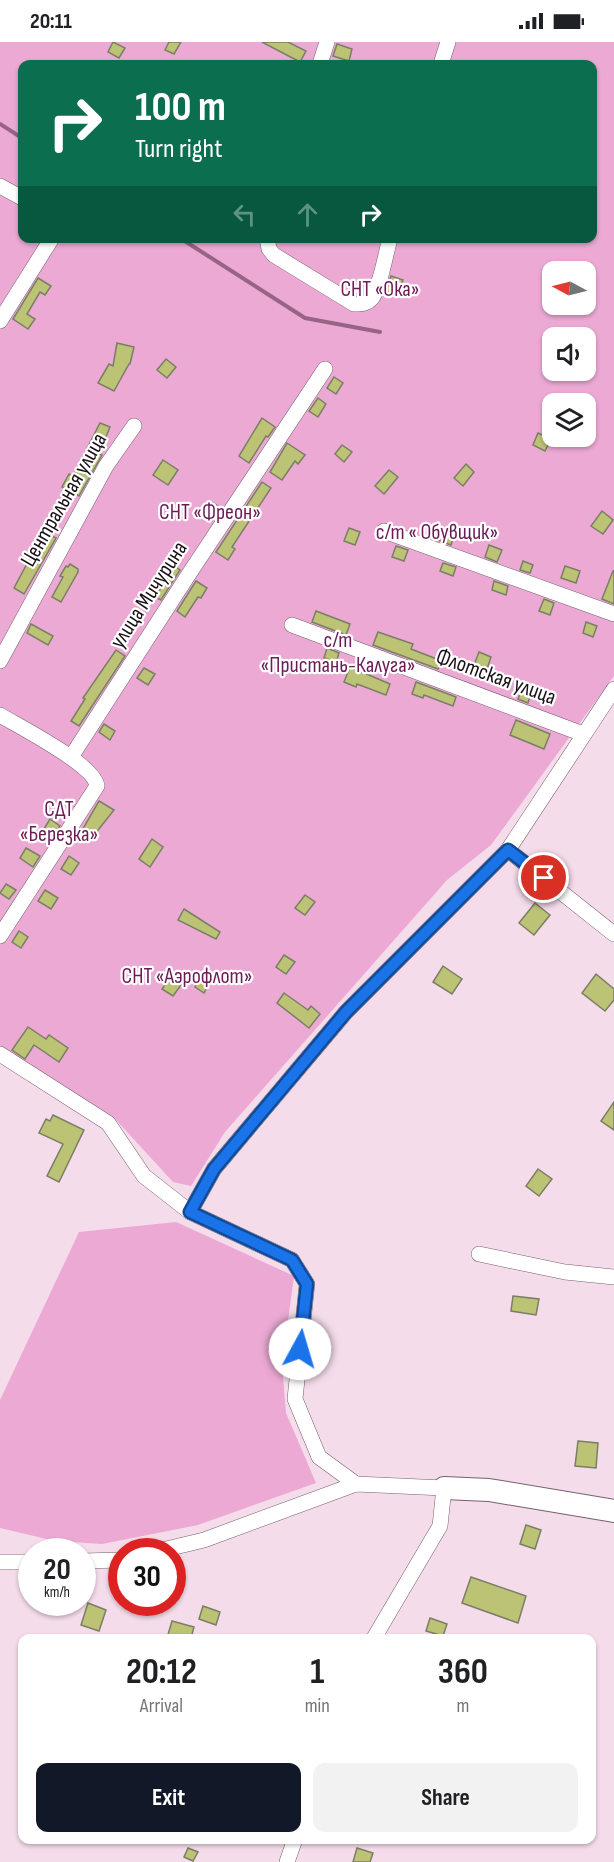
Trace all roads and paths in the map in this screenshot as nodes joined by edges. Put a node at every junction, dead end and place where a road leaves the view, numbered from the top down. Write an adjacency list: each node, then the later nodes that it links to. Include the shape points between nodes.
1 (327, 42): 3 (street)
2 (448, 42): 4 (street)
3 (321, 60)
4 (442, 60)
5 (1, 187): 6 (street)
6 (18, 196)
7 (49, 243): 10 (street)
8 (268, 243): 9 (street, via 274,255 354,304 371,300)
9 (389, 243)
10 (0, 321)
11 (325, 369): 20 (street, улица Мичурина)
12 (134, 426): 16 (street, Центральная улица, via 106,466)
13 (384, 531): 14 (street)
14 (614, 614)
15 (292, 625): 19 (street, Флотская улица)
16 (0, 661)
17 (614, 689): 19 (street)
18 (0, 715): 20 (street)
19 (583, 734): 21 (street)
20 (71, 757): 23 (street, via 93,775 97,786)
21 (508, 850): 22 (street); 25 (street, via 346,1012 214,1169)
22 (614, 934)
23 (0, 936)
24 (0, 1054): 25 (street, via 108,1123 144,1176)
25 (190, 1212): 28 (street, via 292,1260 307,1284 295,1399 319,1457)
26 (479, 1254): 27 (street, via 565,1272)
27 (614, 1277)
28 (356, 1484): 29 (street); 31 (street)
29 (444, 1488): 30 (street, via 489,1490); 34 (street, via 440,1526)
30 (614, 1511)
31 (186, 1544)
32 (0, 1562): 33 (street)
33 (18, 1562)
34 (376, 1634)
35 (293, 1844): 36 (street)
36 (287, 1862)

